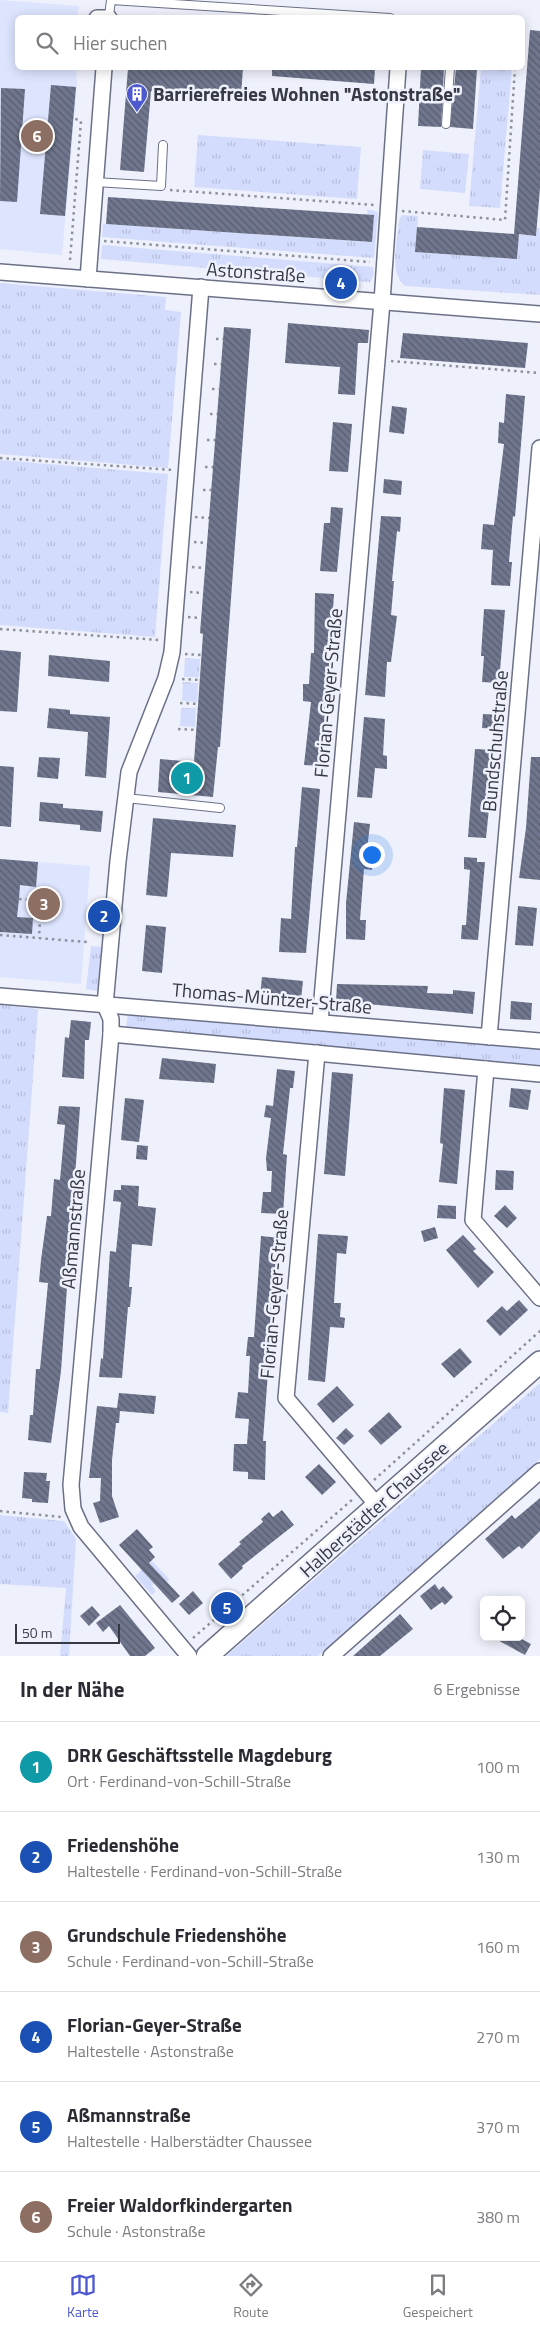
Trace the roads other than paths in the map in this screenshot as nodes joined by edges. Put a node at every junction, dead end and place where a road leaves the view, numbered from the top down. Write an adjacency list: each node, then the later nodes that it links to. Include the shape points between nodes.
1 (106, 15): 2 (lane, via 111,0)
2 (344, 15)
3 (104, 70): 8 (street)
4 (398, 70): 12 (street, Florian-Geyer-Straße)
5 (450, 70): 6 (lane)
6 (446, 124)
7 (163, 145): 8 (lane, via 160,186)
8 (96, 182): 10 (street)
9 (0, 272): 10 (street, Astonstraße)
10 (88, 279): 11 (street, Astonstraße)
11 (201, 288): 12 (street, Astonstraße); 15 (street, Aßmannstraße, via 173,640 166,678 134,756)
12 (382, 302): 13 (street, Astonstraße); 19 (street, Florian-Geyer-Straße)
13 (540, 314)
14 (540, 448): 21 (street, Bundschuhstraße)
15 (126, 798): 16 (lane); 18 (street, Aßmannstraße)
16 (220, 808)
17 (0, 996): 18 (street, Thomas-Müntzer-Straße)
18 (105, 1005): 19 (street, Thomas-Müntzer-Straße); 20 (street, Aßmannstraße)
19 (320, 1022): 21 (street, Thomas-Müntzer-Straße)
20 (111, 1034): 23 (street); 30 (street, Aßmannstraße, via 71,1474 72,1502 76,1518 86,1534)
21 (489, 1037): 22 (street, Thomas-Müntzer-Straße)
22 (540, 1041)
23 (317, 1053): 24 (street); 29 (street, Florian-Geyer-Straße, via 286,1398)
24 (486, 1069): 25 (street); 26 (street, via 473,1220)
25 (540, 1074)
26 (540, 1298)
27 (540, 1362): 29 (main road, Halberstädter Chaussee)
28 (539, 1473): 32 (street)
29 (378, 1505): 31 (main road, Halberstädter Chaussee)
30 (189, 1656)
31 (207, 1656)
32 (331, 1656)

